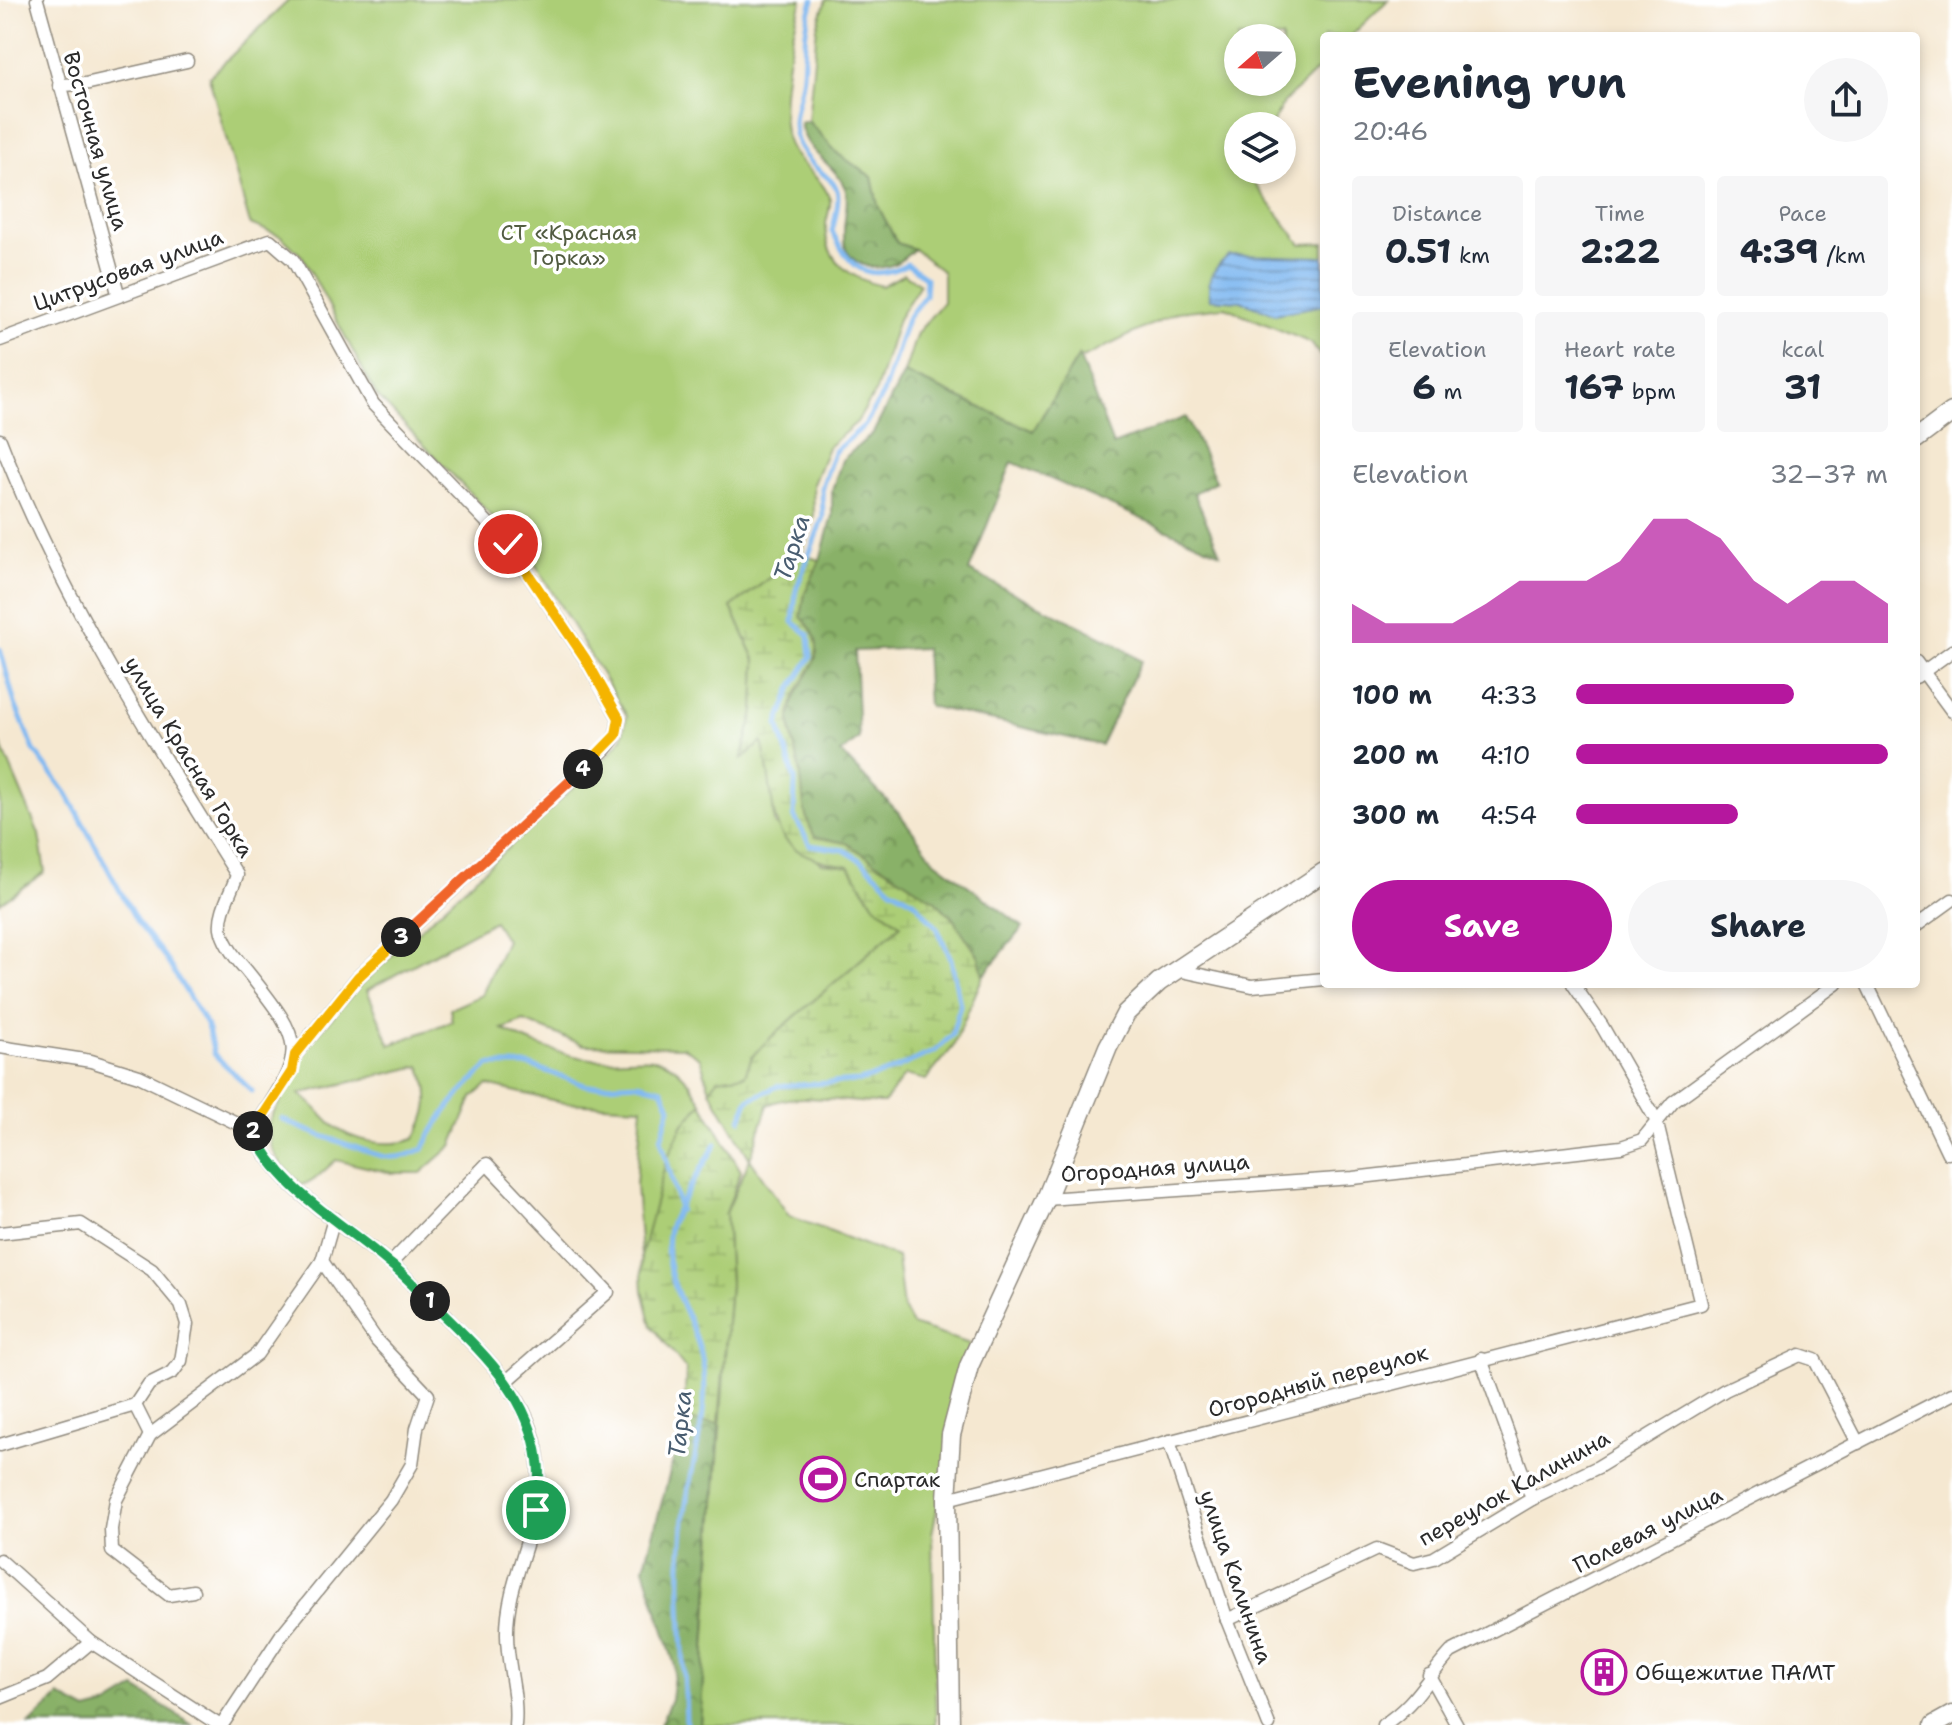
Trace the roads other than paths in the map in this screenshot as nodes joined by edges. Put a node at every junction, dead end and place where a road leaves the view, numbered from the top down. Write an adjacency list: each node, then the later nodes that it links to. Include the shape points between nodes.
1 (37, 0): 3 (street, Восточная улица)
2 (187, 61): 3 (street)
3 (59, 85): 4 (street, Восточная улица)
4 (118, 293): 5 (street, Цитрусовая улица); 22 (street, Цитрусовая улица, via 270,240 293,260 373,404 508,544 619,718 616,735 605,749 358,977)
5 (0, 340)
6 (1952, 412): 7 (street)
7 (1920, 436)
8 (0, 440): 22 (street, улица Красная Горка, via 31,521 146,731 237,875 221,915 221,931 277,1009)
9 (1952, 651): 10 (street)
10 (1920, 669)
11 (1920, 671): 12 (street)
12 (1952, 711)
13 (1320, 875): 16 (street)
14 (1952, 900): 15 (street)
15 (1920, 923)
16 (1177, 970): 17 (street, via 1252,986); 26 (street, via 1126,1013)
17 (1320, 979)
18 (1576, 988): 23 (street)
19 (1830, 988): 23 (street, Огородная улица, via 1673,1102)
20 (1869, 988): 25 (street)
21 (0, 1047): 24 (street, via 91,1061 139,1076)
22 (295, 1055): 24 (street, via 292,1071)
23 (1656, 1120): 26 (street, Огородная улица, via 1642,1140 1597,1150 1353,1178); 31 (street, Огородный переулок, via 1701,1304)
24 (253, 1131): 27 (street, via 264,1155 290,1185)
25 (1950, 1152)
26 (1046, 1199): 39 (street, Огородная улица, via 969,1366 951,1435)
27 (334, 1219): 29 (street); 30 (street)
28 (0, 1233): 34 (street, via 81,1224 152,1270 181,1305 187,1324 181,1361 173,1372 149,1384)
29 (322, 1261): 35 (street, via 257,1354); 48 (street, via 377,1341 428,1395 412,1464 391,1500 282,1634)
30 (391, 1263): 32 (street); 32 (street, via 487,1164 608,1292)
31 (1481, 1359): 36 (street, Огородный переулок); 40 (street)
32 (508, 1380): 49 (street, via 530,1424 539,1463 536,1510 507,1635 517,1700)
33 (1952, 1394): 37 (street, Полевая улица)
34 (135, 1405): 35 (street); 38 (street)
35 (150, 1435): 42 (street, via 116,1500 112,1551 169,1595)
36 (1169, 1441): 39 (street, Огородный переулок); 43 (street, улица Калинина)
37 (1858, 1443): 40 (street, переулок Калинина, via 1815,1360 1800,1355 1725,1390 1598,1467); 45 (street, Полевая улица, via 1451,1652)
38 (0, 1445)
39 (947, 1499): 50 (street, Огородная улица)
40 (1532, 1499): 43 (street, переулок Калинина, via 1434,1558 1414,1563 1377,1549)
41 (0, 1560): 44 (street)
42 (193, 1591)
43 (1227, 1620): 51 (street, улица Калинина)
44 (91, 1642): 46 (street, via 47,1679); 48 (street)
45 (1429, 1675): 52 (street, Полевая улица, via 1408,1709); 53 (street)
46 (0, 1698)
47 (1952, 1715): 54 (street)
48 (221, 1725)
49 (515, 1725)
50 (950, 1725)
51 (1269, 1725)
52 (1383, 1725)
53 (1457, 1725)
54 (1934, 1725)

